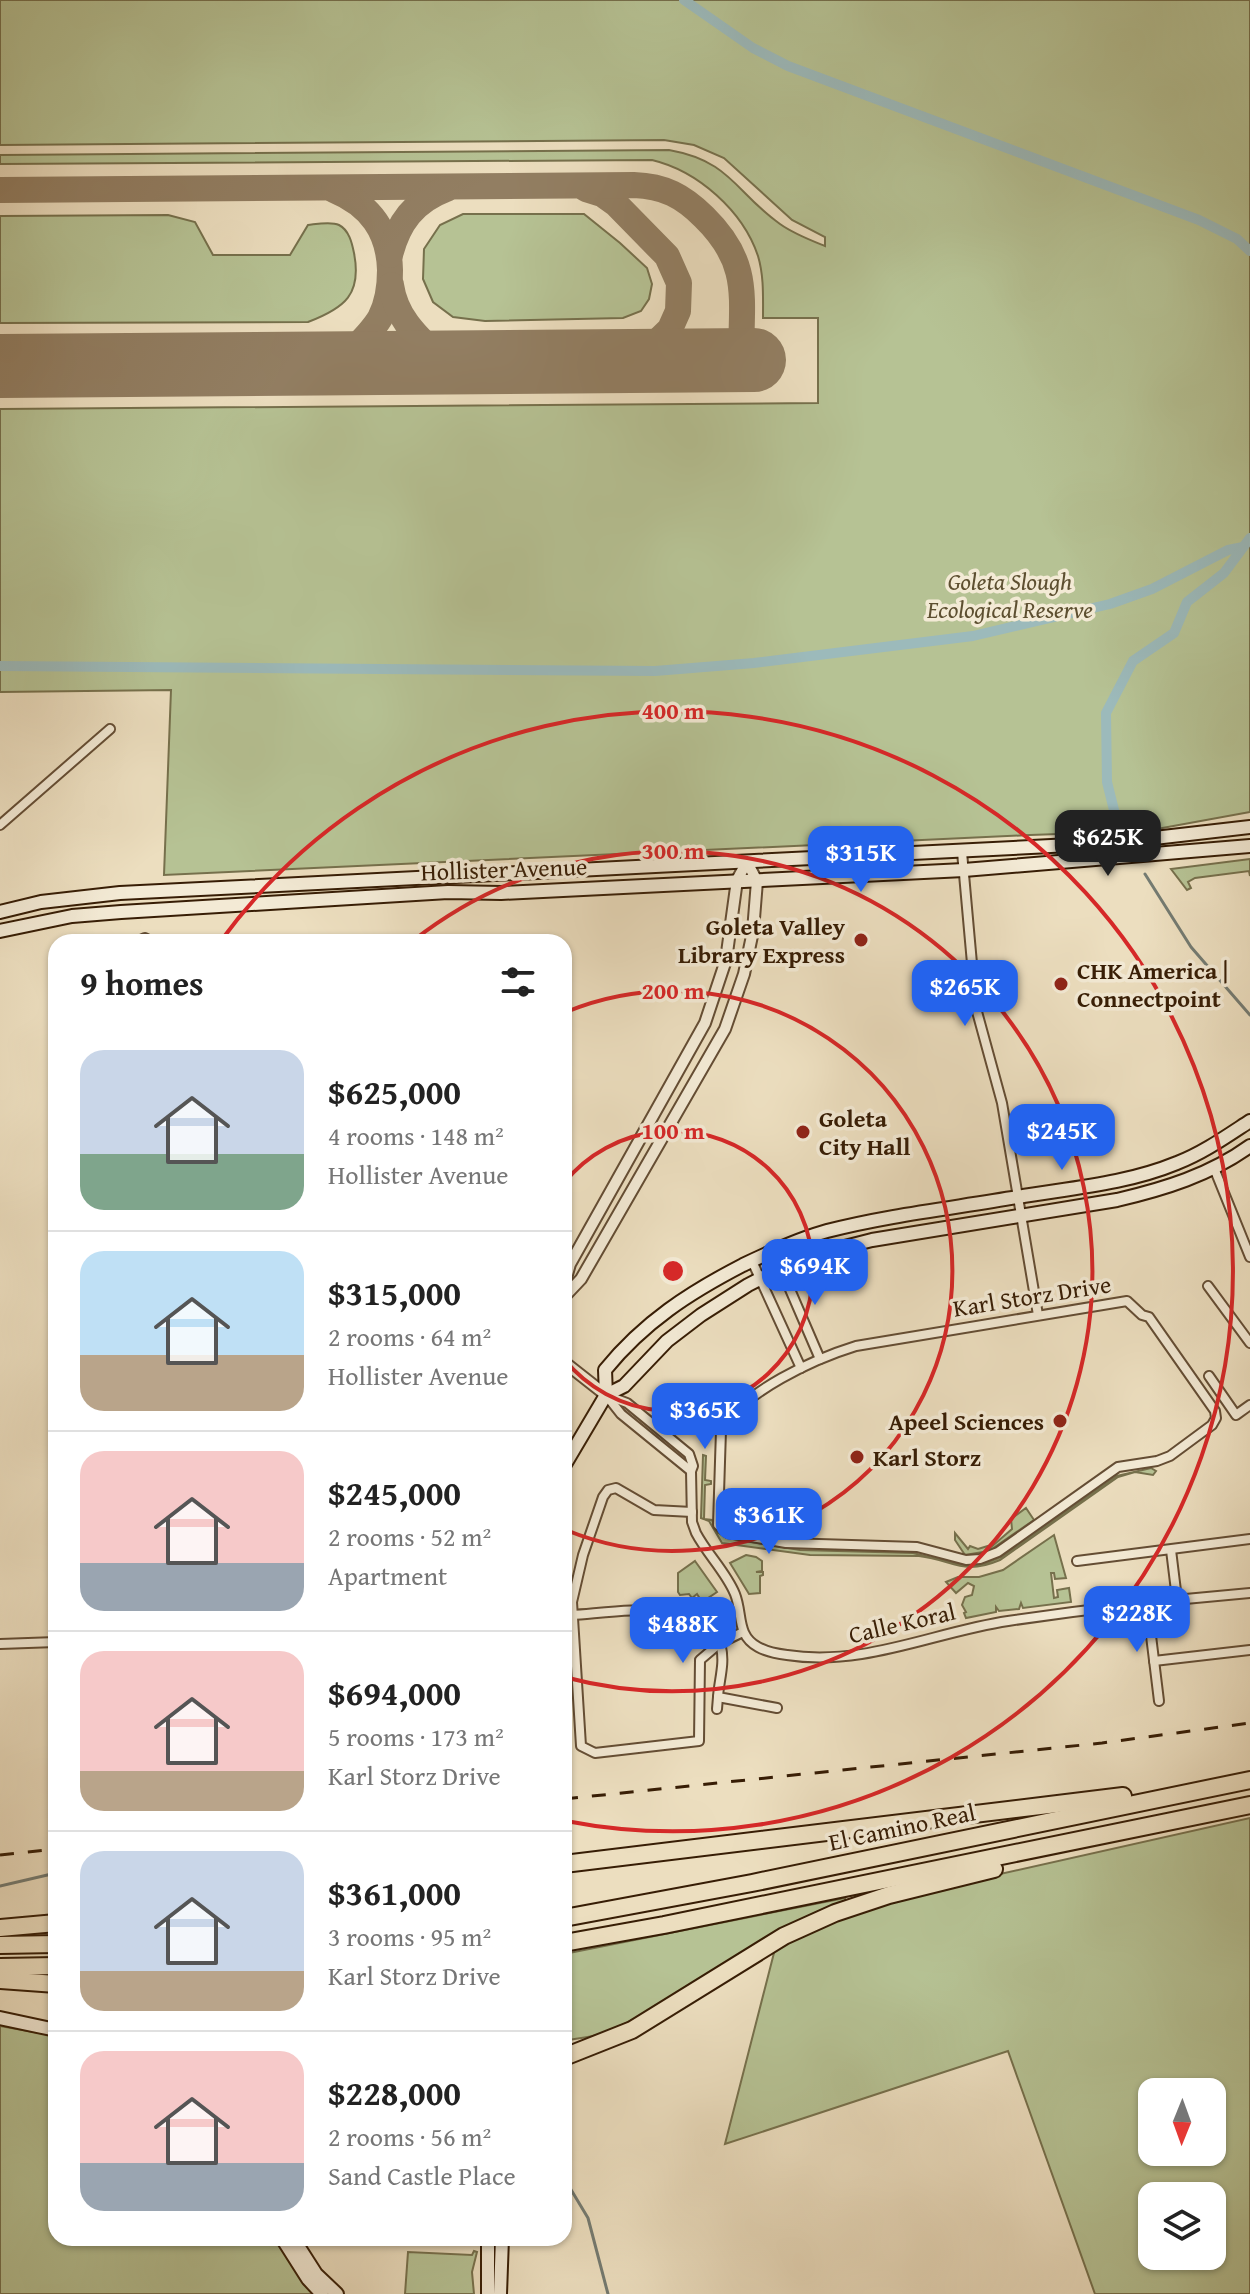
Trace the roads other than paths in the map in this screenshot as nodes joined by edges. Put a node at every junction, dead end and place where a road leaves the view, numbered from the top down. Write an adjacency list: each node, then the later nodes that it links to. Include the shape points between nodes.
1 (110, 729): 2 (street)
2 (0, 825)
3 (1250, 827): 5 (main road, Hollister Avenue)
4 (1250, 846): 7 (main road, Hollister Avenue)
5 (962, 852): 6 (main road, Hollister Avenue); 7 (street)
6 (747, 862): 8 (street); 9 (street); 10 (main road, Hollister Avenue, via 120,893)
7 (964, 870): 9 (main road, Hollister Avenue); 17 (street, via 976,1008 1002,1103)
8 (737, 880): 9 (main road, Hollister Avenue); 11 (main road, Hollister Avenue, via 121,912); 13 (street, via 726,960 705,1023)
9 (757, 881): 15 (street, via 753,931 738,997 714,1052)
10 (0, 912)
11 (0, 931)
12 (1250, 1121): 17 (main road, via 1208,1148 1149,1173)
13 (637, 1142): 15 (street); 21 (street)
14 (1250, 1146): 16 (main road)
15 (653, 1152): 26 (street)
16 (1214, 1168): 18 (main road, via 1140,1194); 20 (street)
17 (1019, 1197): 18 (street); 19 (main road, via 839,1228)
18 (1022, 1215): 23 (main road, via 872,1240); 27 (street)
19 (773, 1250): 22 (main road); 23 (street)
20 (1250, 1257)
21 (572, 1260)
22 (752, 1261): 24 (street); 33 (main road, via 696,1289 637,1334 605,1370)
23 (781, 1268): 24 (main road); 29 (street)
24 (760, 1278): 31 (street); 33 (main road, via 701,1315 624,1386)
25 (1208, 1286): 28 (street)
26 (572, 1287)
27 (1038, 1315): 29 (street, Karl Storz Drive, via 856,1346); 31 (street, Karl Storz Drive, via 1132,1303 1149,1317 1216,1418 1170,1456 1118,1467 998,1552 980,1559 956,1559 917,1547 786,1543 722,1531 717,1520 721,1430 742,1407)
28 (1249, 1341)
29 (820, 1359): 31 (street, Karl Storz Drive)
30 (572, 1368): 33 (street)
31 (801, 1368)
32 (1209, 1376): 34 (street, via 1236,1415)
33 (606, 1395): 35 (main road); 36 (street, via 627,1403 689,1454)
34 (1250, 1405)
35 (572, 1452)
36 (692, 1512): 43 (street, via 654,1510 611,1488 583,1555); 44 (street, via 696,1533 735,1592)
37 (1250, 1539): 38 (street)
38 (1171, 1550): 39 (street); 41 (street)
39 (1077, 1561)
40 (1250, 1593): 41 (street, Calle Koral)
41 (1177, 1599): 42 (street, Calle Koral)
42 (1147, 1603): 44 (street, Calle Koral, via 985,1625 889,1650 829,1658 767,1651); 49 (street)
43 (572, 1615): 46 (street, via 679,1612 698,1619); 46 (street, via 579,1741 595,1753 699,1741 700,1660)
44 (743, 1632): 46 (street)
45 (48, 1642): 47 (street)
46 (720, 1643): 50 (street)
47 (0, 1644)
48 (1250, 1650): 49 (street)
49 (1154, 1661): 51 (street)
50 (718, 1697): 52 (street); 53 (street)
51 (1159, 1701)
52 (777, 1708)
53 (717, 1709)
54 (1250, 1772): 58 (highway, via 1134,1795)
55 (1250, 1780): 59 (highway, El Camino Real)
56 (1250, 1805): 57 (highway, El Camino Real)
57 (1189, 1819): 62 (highway, El Camino Real); 72 (highway, via 835,1913 784,1936 632,2030)
58 (572, 1863)
59 (572, 1917)
60 (48, 1924): 61 (highway)
61 (0, 1928)
62 (572, 1942)
63 (48, 1944): 64 (highway)
64 (0, 1945)
65 (48, 1966): 66 (highway)
66 (0, 1967)
67 (0, 1980): 68 (highway)
68 (48, 1983)
69 (0, 2018): 70 (main road); 71 (main road)
70 (48, 2020)
71 (48, 2028)
72 (572, 2054)
73 (287, 2246): 77 (main road)
74 (298, 2246): 78 (main road)
75 (488, 2246): 79 (main road)
76 (502, 2246): 80 (main road)
77 (322, 2294)
78 (337, 2294)
79 (488, 2294)
80 (500, 2294)

